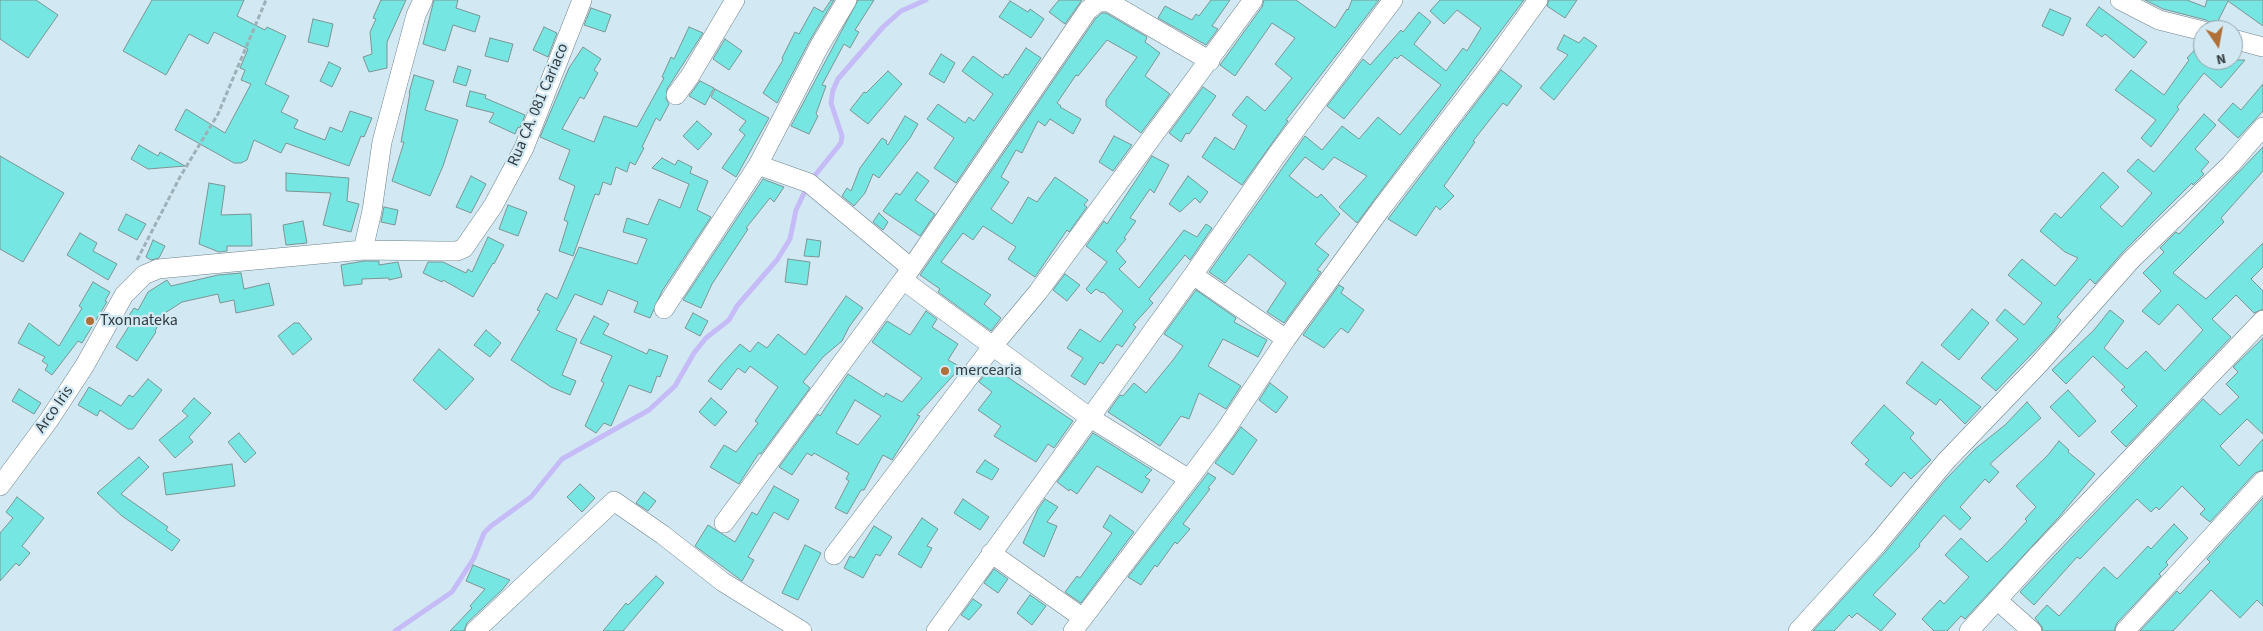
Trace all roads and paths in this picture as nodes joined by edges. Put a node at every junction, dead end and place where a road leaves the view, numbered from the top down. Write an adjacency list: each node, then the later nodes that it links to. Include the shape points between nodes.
1 (266, 0): 20 (path, via 218,114 180,177 134,266)
2 (423, 0): 17 (street, via 416,14 382,142)
3 (582, 0): 17 (street, Rua CA. 081 Cariaco, via 524,148 493,206 464,248 440,251)
4 (735, 0): 14 (street)
5 (847, 0): 16 (street, via 816,52)
6 (1253, 0): 13 (street)
7 (1393, 0): 19 (street, via 1278,153)
8 (1538, 0): 23 (street)
9 (2120, 0): 10 (street, via 2159,20)
10 (2193, 28)
11 (2243, 42): 12 (street)
12 (2263, 47)
13 (1210, 61): 18 (street, via 1109,2 1098,2 1088,10); 24 (street, via 1038,292)
14 (676, 95)
15 (2263, 127): 37 (street, via 2231,164 2131,260 1946,461)
16 (758, 165): 18 (street, via 809,184); 21 (street)
17 (363, 250): 20 (street, via 158,269)
18 (907, 274): 24 (street); 29 (street)
19 (1193, 275): 23 (street); 25 (street)
20 (136, 282): 28 (street, Arco Iris, via 124,295 86,366)
21 (664, 309)
22 (2263, 320): 32 (street)
23 (1286, 338): 26 (street)
24 (992, 348): 25 (street); 31 (street)
25 (1089, 417): 26 (street); 30 (street)
26 (1189, 479): 33 (street)
27 (2263, 481): 40 (street)
28 (0, 486)
29 (724, 523)
30 (991, 553): 33 (street); 36 (street)
31 (834, 555)
32 (1997, 600): 38 (street); 39 (street)
33 (1077, 625)
34 (475, 631): 35 (street, via 614,501 723,582)
35 (802, 631)
36 (936, 631)
37 (1798, 631)
38 (1969, 631)
39 (2032, 631)
40 (2125, 631)

